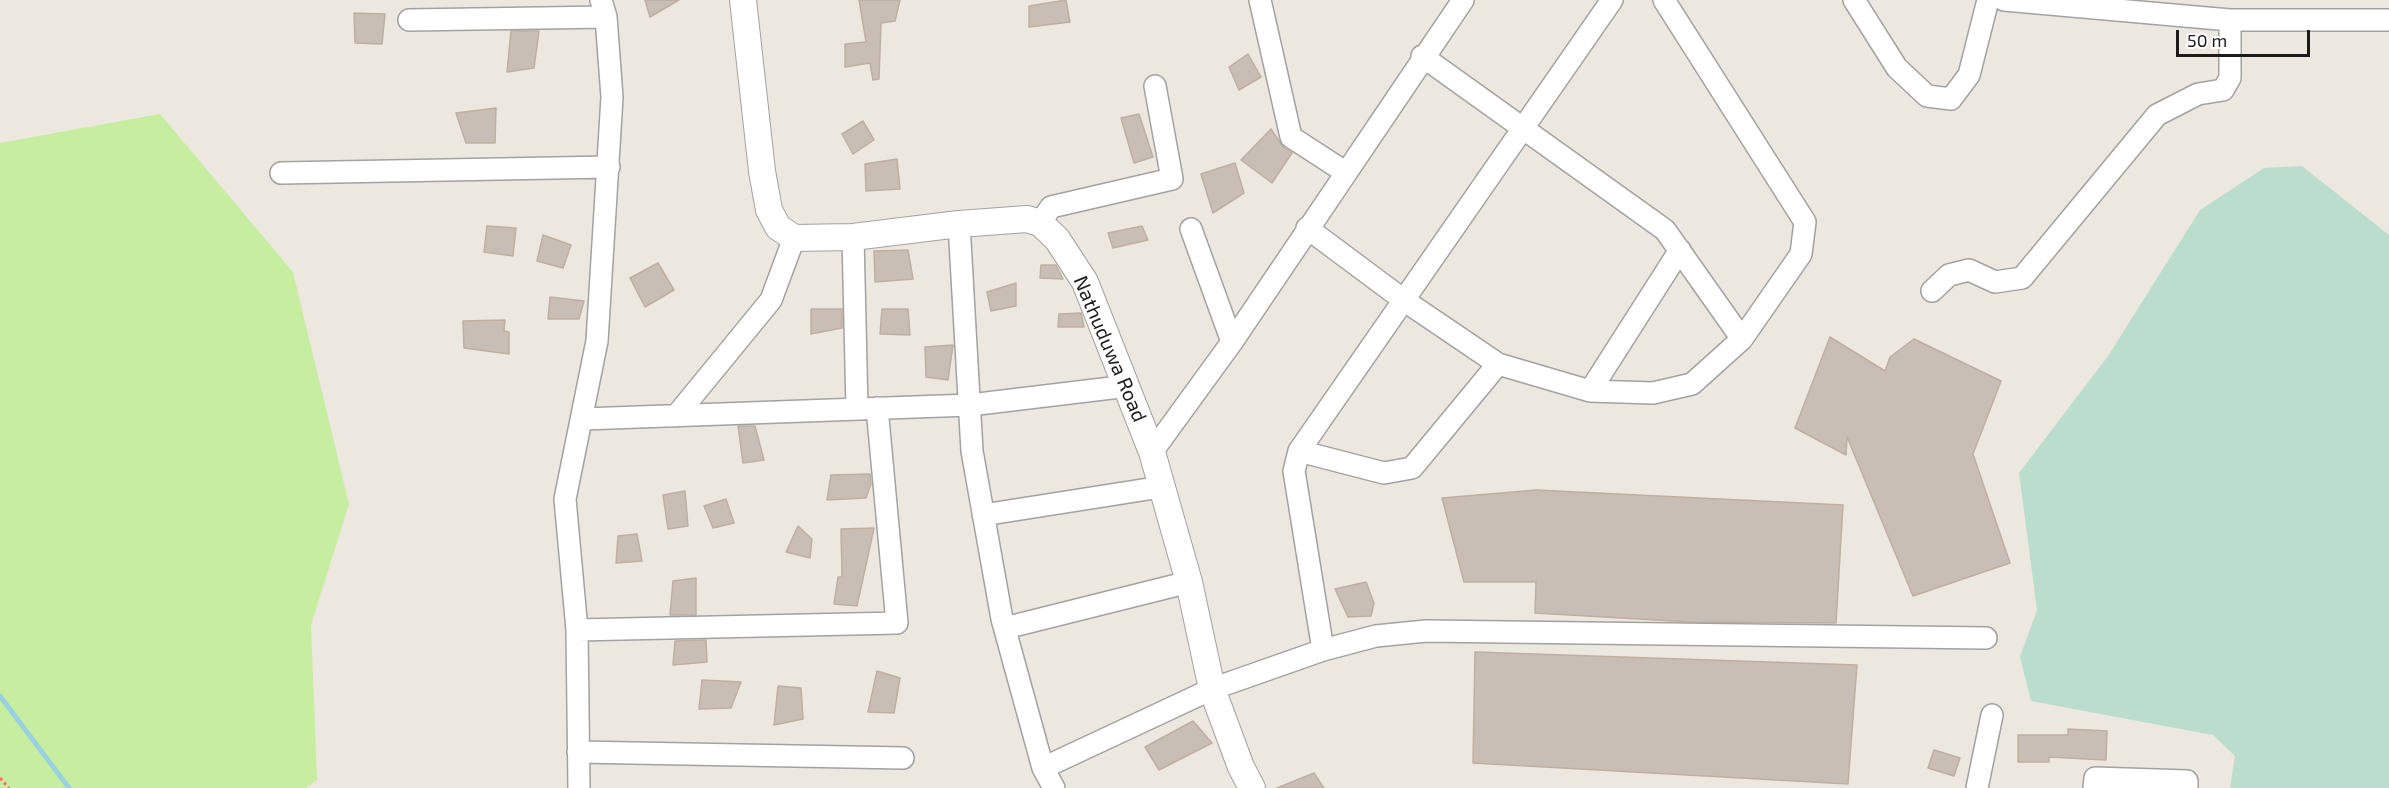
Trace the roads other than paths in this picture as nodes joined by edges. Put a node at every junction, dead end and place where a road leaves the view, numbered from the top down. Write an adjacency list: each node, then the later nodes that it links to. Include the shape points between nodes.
1 (743, 0): 24 (street, via 770,210 778,228)
2 (1260, 0): 17 (street, via 1291,137)
3 (1463, 0): 13 (street)
4 (1612, 0): 15 (street)
5 (1664, 0): 28 (street, via 1805,222 1801,255)
6 (1854, 0): 7 (street, via 1897,68 1927,96 1951,99 1968,75)
7 (1988, 0)
8 (2004, 0): 11 (street)
9 (604, 8): 10 (street); 16 (street, via 612,97)
10 (409, 20)
11 (2230, 20): 12 (street); 26 (street, via 2230,78 2223,90 2198,94 2157,115 2022,278 1995,282 1969,270 1949,275)
12 (2389, 20)
13 (1422, 56): 15 (street); 17 (street)
14 (1155, 86): 19 (street, via 1172,179 1051,207)
15 (1525, 127): 25 (street, via 1665,230); 27 (street)
16 (609, 167): 18 (street); 36 (street, via 597,341)
17 (1345, 172): 21 (street)
18 (281, 173)
19 (1040, 223): 20 (street, via 1027,219); 31 (street, Nathuduwa Road, via 1057,239 1085,282)
20 (960, 224): 23 (street); 33 (street)
21 (1307, 228): 27 (street); 29 (street)
22 (1191, 229): 29 (street)
23 (853, 237): 24 (street); 34 (street)
24 (794, 238): 35 (street, via 771,300)
25 (1680, 250): 28 (street); 32 (street)
26 (1932, 291)
27 (1405, 301): 30 (street); 37 (street)
28 (1742, 339): 32 (street, via 1692,384 1653,393)
29 (1232, 342): 38 (street)
30 (1498, 364): 32 (street); 37 (street, via 1412,468 1384,473)
31 (1128, 386): 33 (street); 38 (street, Nathuduwa Road)
32 (1590, 391)
33 (970, 405): 34 (street); 40 (street, via 972,451)
34 (867, 409): 35 (street); 43 (street, via 897,623)
35 (676, 416): 36 (street)
36 (583, 419): 43 (street, via 566,499)
37 (1299, 451): 45 (street, via 1294,471)
38 (1152, 452): 39 (street, Nathuduwa Road)
39 (1161, 487): 40 (street); 41 (street, Nathuduwa Road)
40 (983, 515): 42 (street)
41 (1189, 582): 42 (street); 46 (street, Nathuduwa Road)
42 (1005, 628): 50 (street)
43 (577, 630): 48 (street)
44 (1986, 638): 45 (street, via 1426,631 1376,636)
45 (1323, 650): 46 (street)
46 (1212, 689): 50 (street); 53 (street, Nathuduwa Road)
47 (1992, 716): 54 (street)
48 (578, 752): 49 (street); 51 (street)
49 (903, 758)
50 (1043, 768): 52 (street)
51 (579, 788)
52 (1054, 788)
53 (1252, 788)
54 (1977, 788)
55 (2094, 788): 56 (street, via 2095,778 2187,782)
56 (2187, 788)

